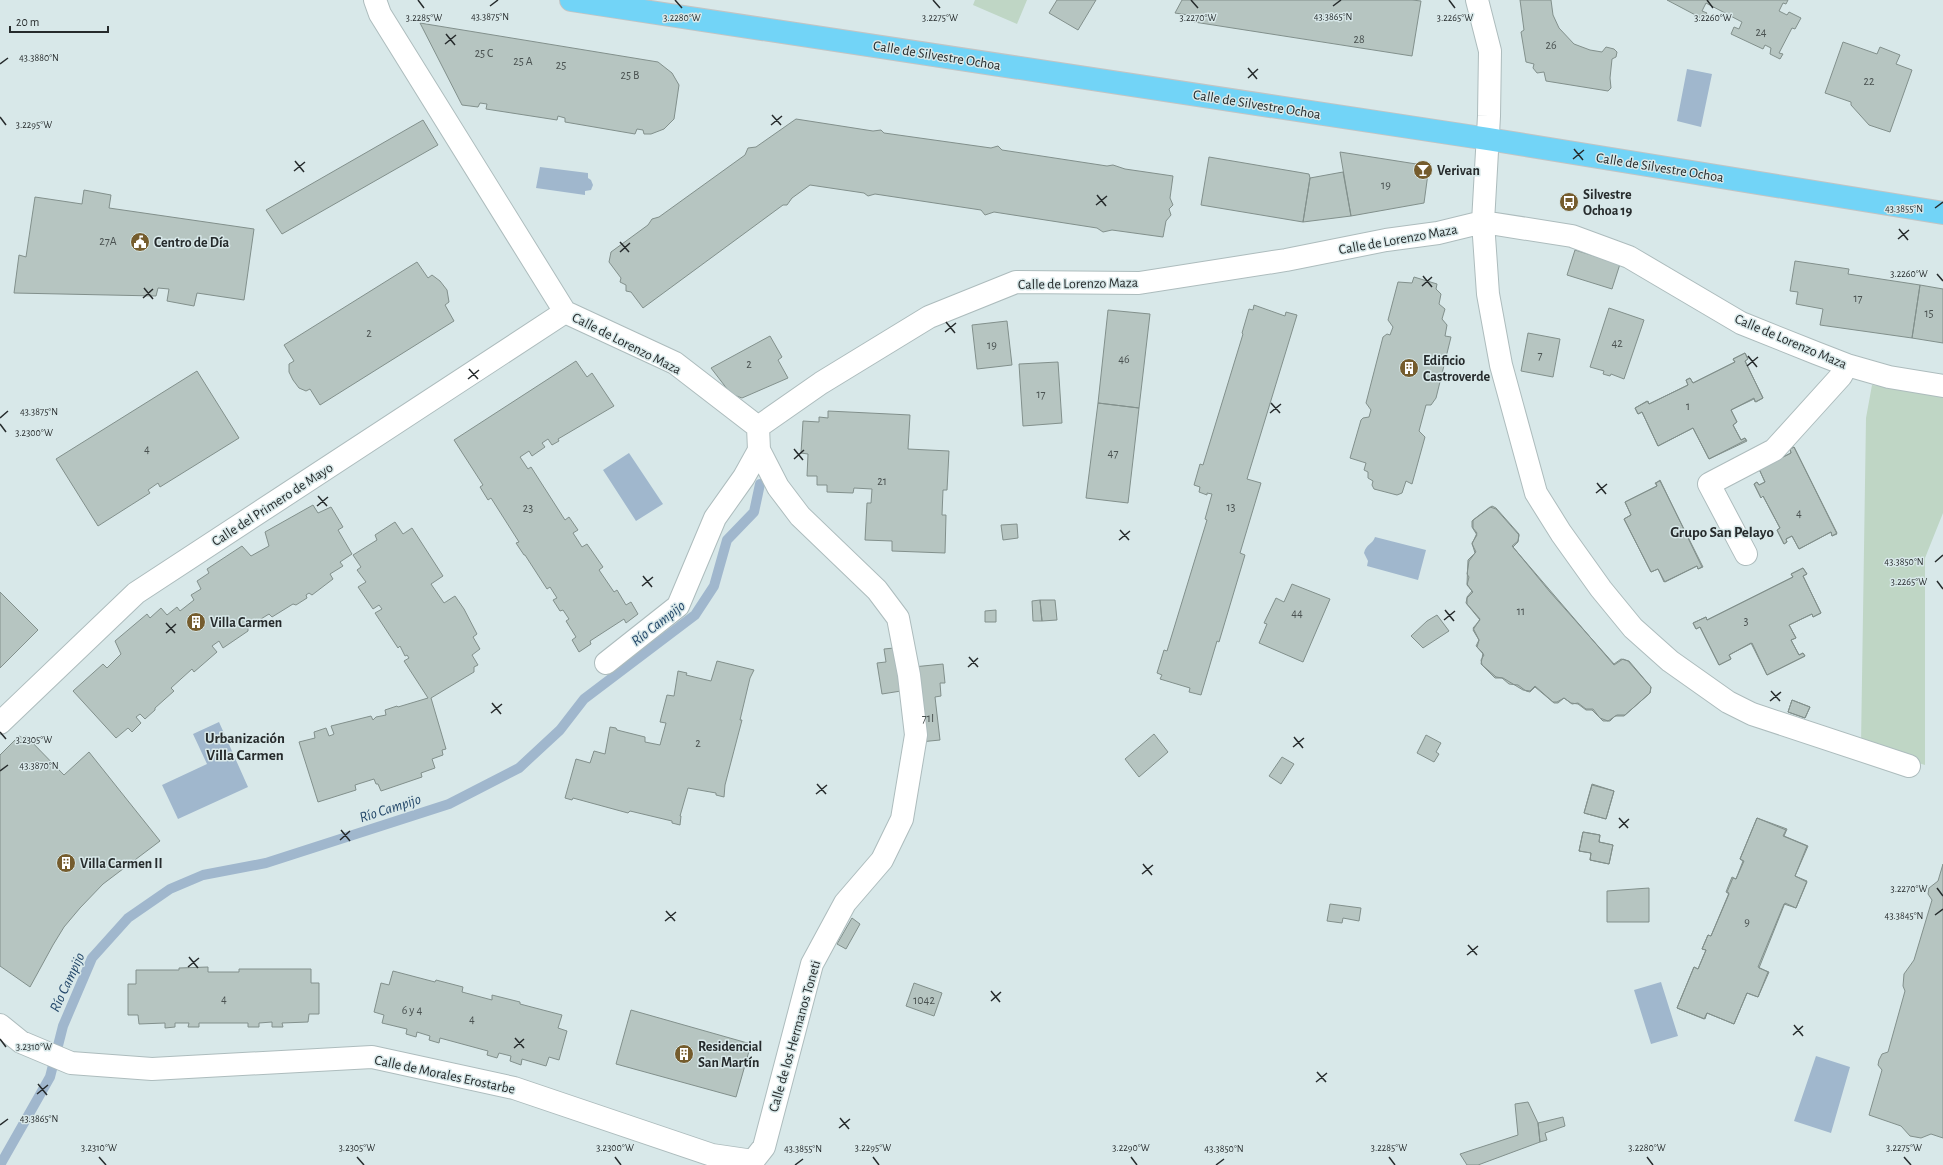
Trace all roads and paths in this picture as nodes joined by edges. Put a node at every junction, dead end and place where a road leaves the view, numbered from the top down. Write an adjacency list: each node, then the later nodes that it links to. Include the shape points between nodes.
1 (375, 0): 7 (street, Calle de Lorenzo Maza, via 380,14)
2 (570, 0): 4 (highway, Calle de Silvestre Ochoa)
3 (1477, 0): 4 (street, via 1490,51)
4 (1488, 139): 5 (highway, Calle de Silvestre Ochoa); 6 (street)
5 (1943, 212)
6 (1483, 222): 8 (street, Calle de Lorenzo Maza, via 1572,236 1629,257 1741,323); 10 (street, Calle de Lorenzo Maza, via 1438,233 1386,240 1286,260 1139,283 1016,282 929,317 821,383); 15 (street, via 1488,294 1501,365 1536,492 1561,533 1601,589 1633,628 1670,661 1728,702 1752,714)
7 (565, 312): 10 (street, Calle de Lorenzo Maza, via 675,363); 14 (street, Calle del Primero de Mayo, via 136,593)
8 (1848, 365): 9 (street, Calle de Lorenzo Maza, via 1889,377); 12 (street, via 1774,450 1709,484)
9 (1943, 386)
10 (758, 427): 11 (street, Calle de los Hermanos Toneti)
11 (759, 450): 13 (street, via 744,478 715,518 678,606); 17 (street, Calle de los Hermanos Toneti, via 778,487 800,516 877,590 898,618 909,675 916,734 902,819 882,860 845,903 812,964)
12 (1746, 554)
13 (606, 663)
14 (0, 723)
15 (1909, 766)
16 (0, 1025): 17 (street, Calle de Morales Erostarbe, via 21,1042 71,1063 152,1069 372,1057 514,1088 712,1155 753,1161)
17 (764, 1147)

